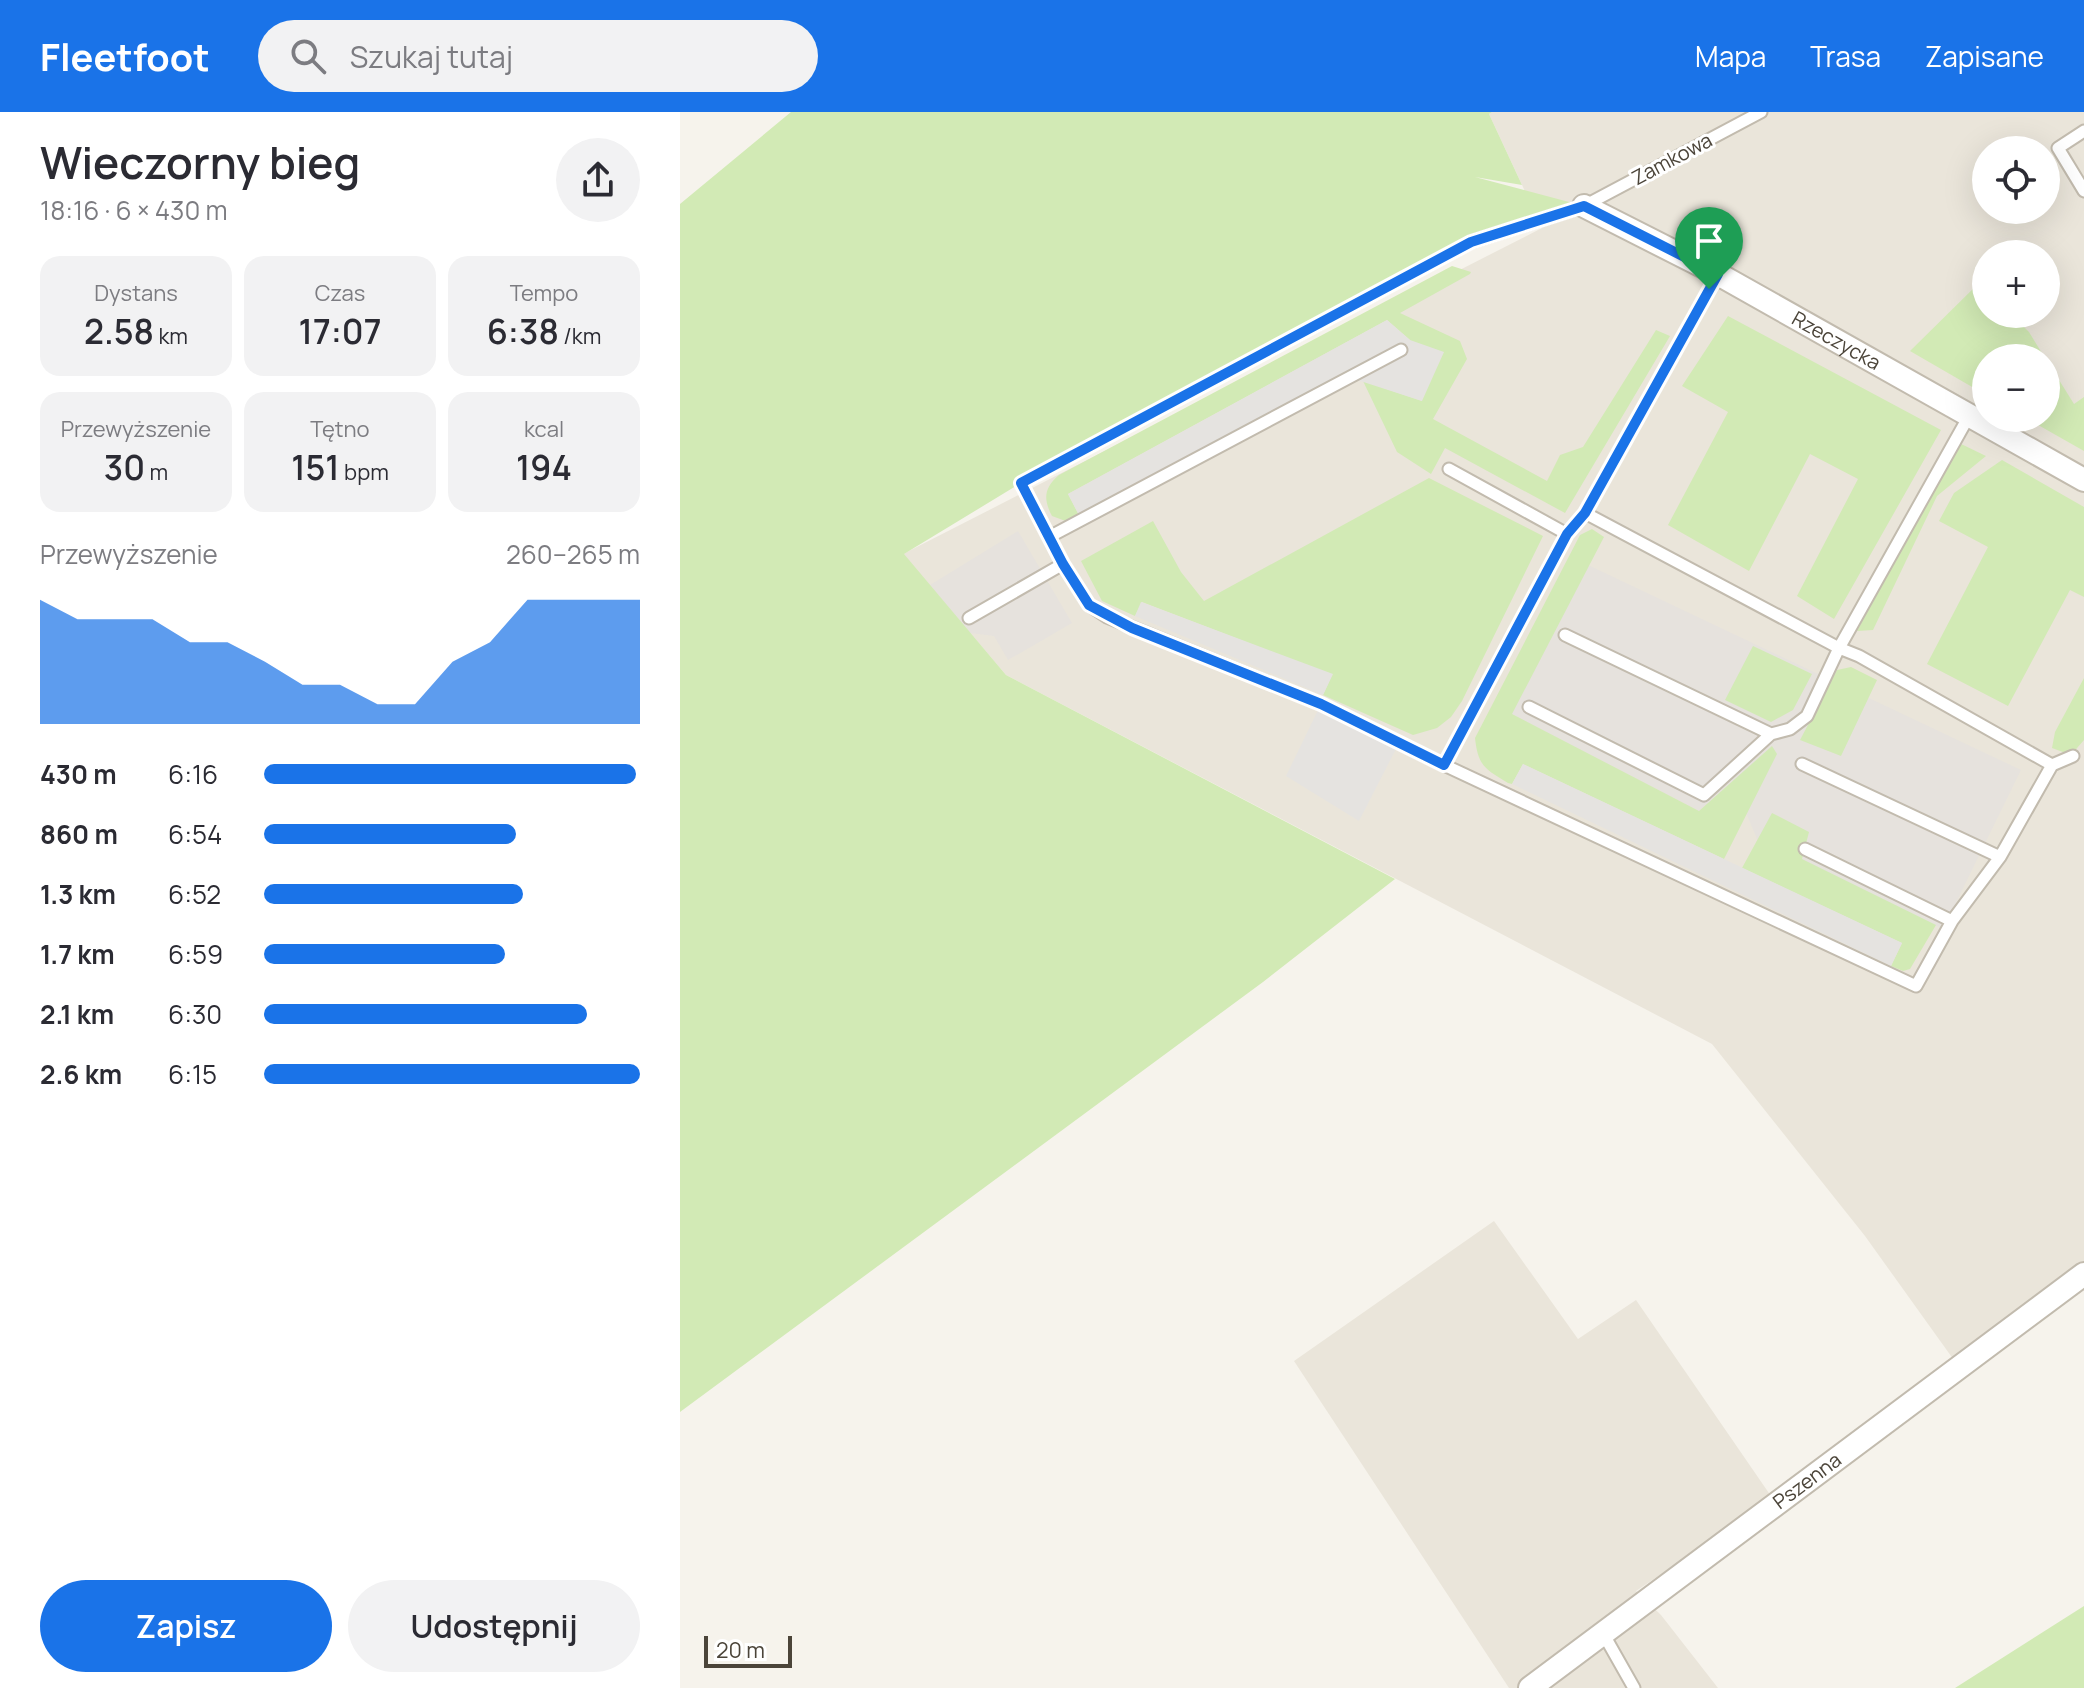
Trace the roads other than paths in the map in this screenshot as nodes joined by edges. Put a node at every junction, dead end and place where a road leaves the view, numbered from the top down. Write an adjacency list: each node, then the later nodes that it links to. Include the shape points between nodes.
1 (1761, 112): 4 (lane, Zamkowa)
2 (2084, 131): 3 (lane, via 2058,148)
3 (2084, 191)
4 (1584, 206): 5 (street, Rzeczycka); 12 (lane, Zamkowa, via 1471,242 1021,483)
5 (1718, 274): 7 (street, Rzeczycka); 10 (lane)
6 (1401, 350): 12 (lane)
7 (1969, 416): 9 (street, Rzeczycka); 16 (lane)
8 (1449, 469): 11 (lane)
9 (2084, 480)
10 (1585, 513): 11 (lane); 16 (lane)
11 (1567, 534): 21 (lane)
12 (1049, 537): 13 (lane)
13 (1063, 564): 14 (lane); 21 (lane, via 1089,605 1107,617 1321,704)
14 (969, 618)
15 (1565, 635): 18 (lane)
16 (1839, 648): 18 (lane, via 1807,716 1790,729); 22 (lane)
17 (1529, 707): 18 (lane, via 1704,795)
18 (1771, 734)
19 (2073, 756): 22 (lane)
20 (1802, 764): 24 (lane)
21 (1444, 765): 25 (lane, via 1916,986)
22 (2052, 765): 24 (lane)
23 (1805, 849): 25 (lane)
24 (2000, 857): 25 (lane)
25 (1952, 921)
26 (2084, 1274): 27 (street, Pszenna)
27 (1604, 1635): 28 (street, Pszenna); 29 (lane)
28 (1530, 1688)
29 (1634, 1688)

